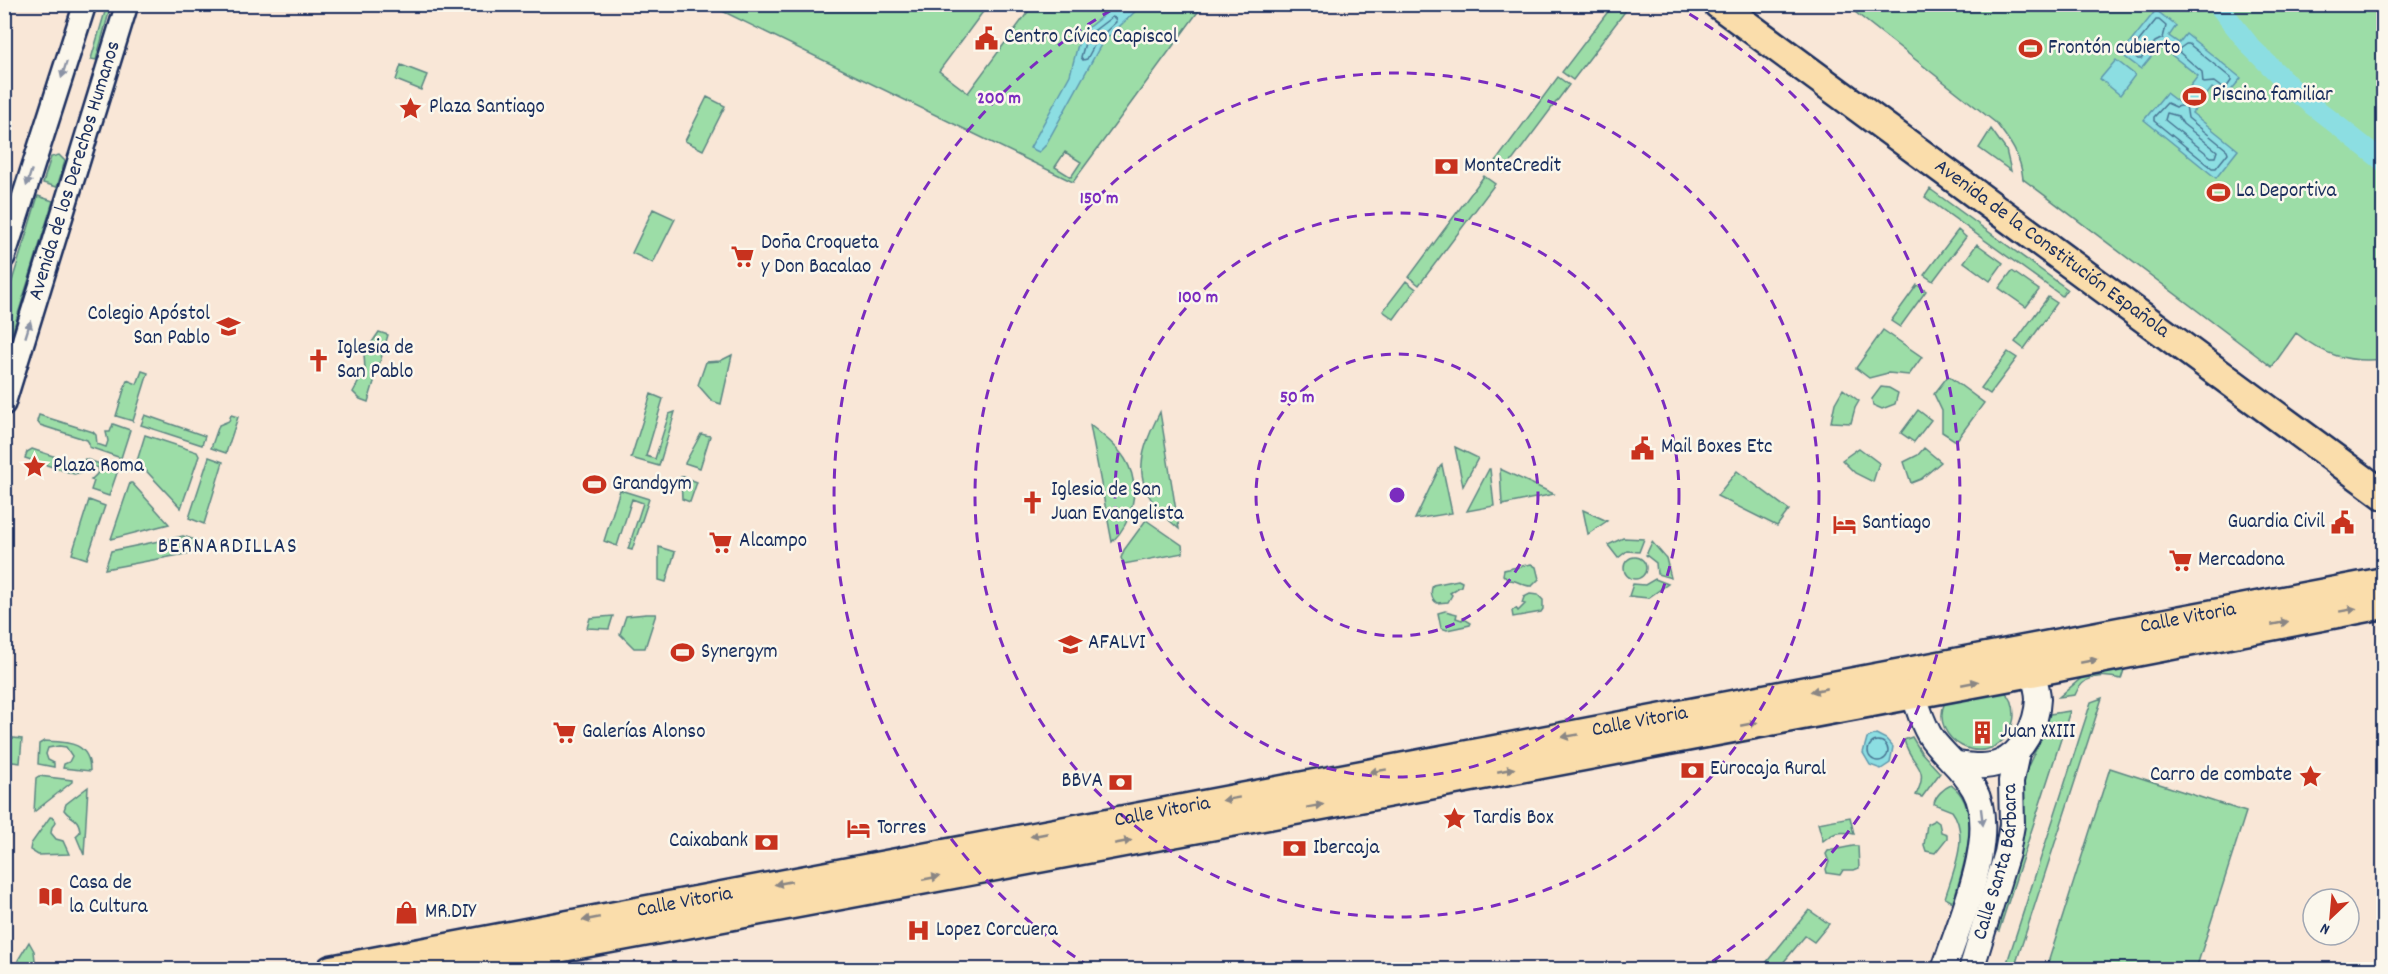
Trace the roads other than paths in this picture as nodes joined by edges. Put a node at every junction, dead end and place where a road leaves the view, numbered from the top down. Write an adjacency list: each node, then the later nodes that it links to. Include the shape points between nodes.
1 (85, 4): 5 (street, Avenida de los Derechos Humanos, one-way to 5)
2 (127, 4): 6 (street, Avenida de los Derechos Humanos, one-way to 2)
3 (1718, 4): 8 (highway, Avenida de la Constitución Española)
4 (1749, 4): 7 (highway, Avenida de la Constitución Española)
5 (4, 257)
6 (4, 404)
7 (2384, 472)
8 (2384, 495)
9 (2381, 584): 10 (highway, Calle Vitoria); 11 (highway, Calle Vitoria, one-way to 9)
10 (1992, 658): 11 (main road, Calle Vitoria); 15 (highway, Calle Vitoria, one-way to 15)
11 (2032, 672): 12 (highway, Calle Vitoria, one-way to 11); 13 (main road, via 2037,709)
12 (1913, 694): 14 (main road, via 1932,738); 16 (highway, Calle Vitoria, one-way to 12)
13 (2017, 753): 14 (main road, via 1998,764); 18 (main road, Calle Santa Bárbara, via 2011,781 2012,825 2007,853)
14 (1958, 764): 17 (main road, Calle Santa Bárbara, one-way to 17, via 1978,798 1983,838)
15 (331, 969)
16 (440, 969)
17 (1944, 969)
18 (1971, 969)

